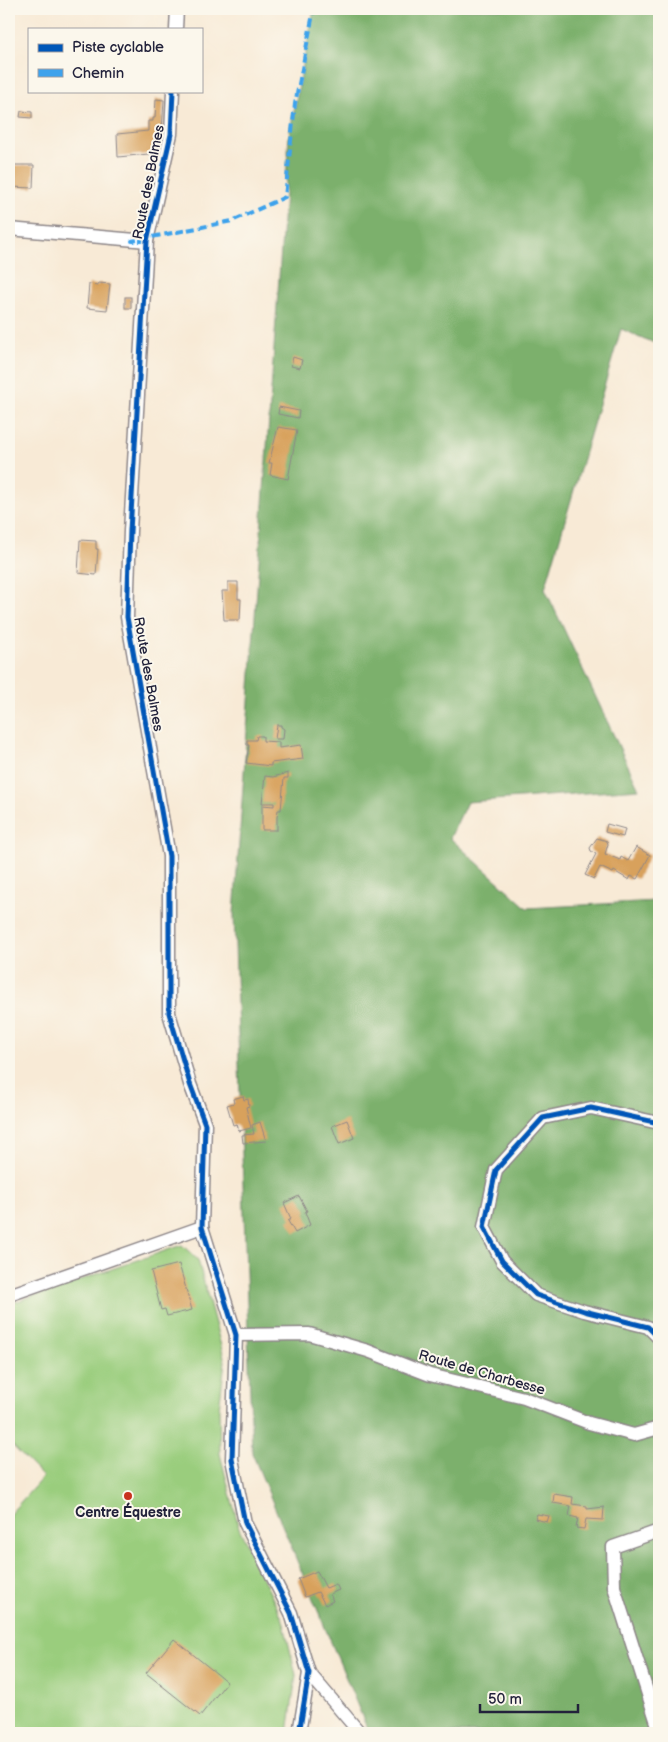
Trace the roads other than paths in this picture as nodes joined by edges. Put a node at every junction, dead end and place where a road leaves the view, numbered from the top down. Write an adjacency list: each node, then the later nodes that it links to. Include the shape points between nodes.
1 (177, 9): 2 (street)
2 (176, 28)
3 (173, 92): 5 (street, Route des Balmes, via 172,134)
4 (9, 229): 5 (street)
5 (147, 241): 7 (street, Route des Balmes, via 127,617 170,856 169,1013 205,1124)
6 (659, 1122): 10 (street, via 591,1108 543,1118 496,1170 484,1227 502,1261 536,1295 648,1327)
7 (202, 1226): 8 (street); 9 (street, Route des Balmes)
8 (9, 1295)
9 (236, 1335): 12 (street, Route de Charbesse, via 309,1334 368,1351 430,1375 524,1398 589,1424 634,1435); 15 (street, Route des Balmes, via 232,1459 245,1524 291,1613)
10 (659, 1338)
11 (659, 1428): 12 (street, Route de Charbesse)
12 (642, 1433): 13 (street)
13 (659, 1438)
14 (659, 1531): 16 (street, via 613,1547 614,1587)
15 (309, 1673): 17 (street); 18 (street)
16 (659, 1729)
17 (299, 1733)
18 (360, 1733)

